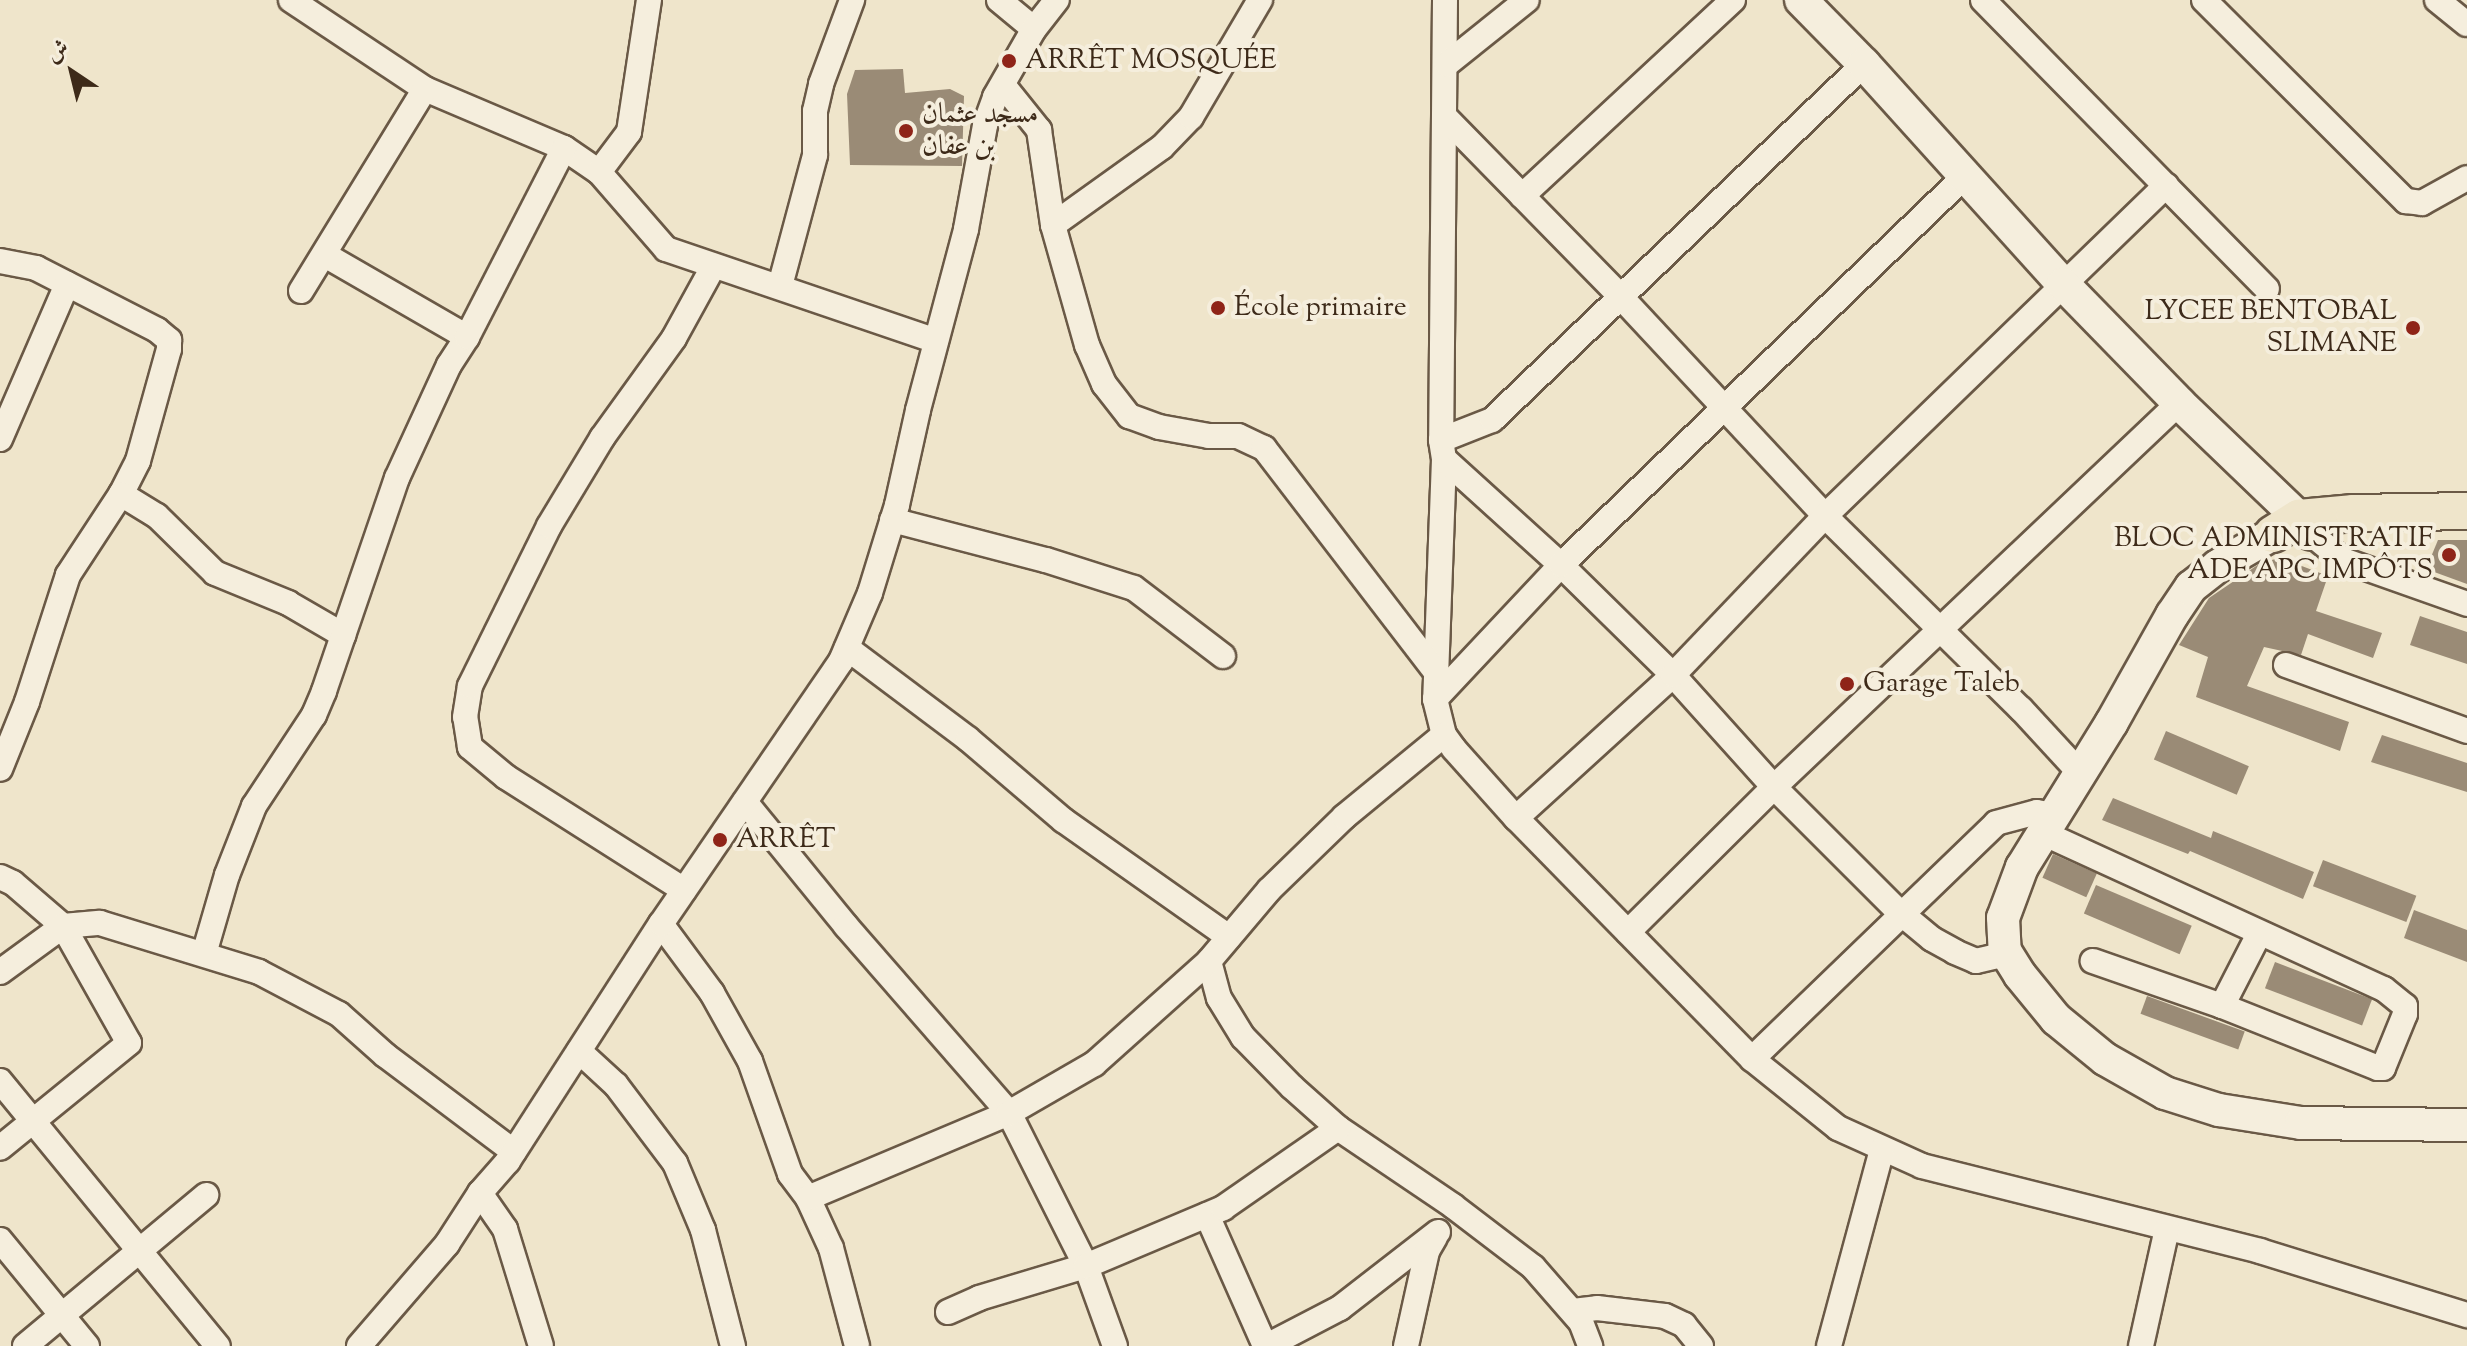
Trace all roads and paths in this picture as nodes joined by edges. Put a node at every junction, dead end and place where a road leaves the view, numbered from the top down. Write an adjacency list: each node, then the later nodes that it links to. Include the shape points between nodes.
1 (291, 0): 19 (street)
2 (649, 0): 22 (street, via 629,132)
3 (852, 0): 33 (street, via 821,84 815,155)
4 (999, 0): 15 (street)
5 (1057, 0): 15 (street)
6 (1260, 0): 27 (street, via 1191,117 1162,147)
7 (1445, 0): 16 (street)
8 (1527, 0): 16 (street)
9 (1733, 0): 26 (street)
10 (1801, 0): 17 (main road)
11 (1983, 0): 25 (street)
12 (2204, 0): 24 (street, via 2406,201 2422,203)
13 (2437, 0): 14 (street)
14 (2467, 24)
15 (1034, 29): 18 (street)
16 (1447, 64): 20 (street)
17 (1864, 64): 23 (main road); 36 (street)
18 (1003, 85): 27 (street, via 1039,130); 38 (street, via 985,125 966,229)
19 (425, 89): 21 (street); 28 (street)
20 (1444, 116): 26 (street); 42 (street)
21 (564, 148): 22 (street); 37 (street)
22 (599, 172): 30 (street, via 666,249)
23 (1966, 175): 32 (main road); 40 (street)
24 (2467, 178)
25 (2166, 186): 32 (street); 34 (street)
26 (1522, 196): 36 (street)
27 (1053, 225): 56 (street, via 1087,345 1104,384 1129,416 1159,427 1238,436 1264,448)
28 (325, 255): 35 (street); 37 (street)
29 (0, 261): 31 (street, via 36,268)
30 (713, 267): 33 (street); 68 (street, via 674,338 602,438 549,526 470,686 465,717 470,747 506,777)
31 (67, 284): 41 (street); 43 (street, via 169,340 166,369 138,461)
32 (2063, 284): 39 (main road); 45 (street)
33 (780, 286): 38 (street)
34 (2267, 289)
35 (301, 291)
36 (1620, 296): 40 (street); 42 (street, via 1492,420)
37 (467, 337): 52 (street, via 397,478)
38 (936, 341): 46 (street)
39 (2179, 403): 47 (main road); 51 (street)
40 (1725, 409): 45 (street); 49 (street)
41 (0, 439)
42 (1443, 449): 49 (street); 56 (street)
43 (121, 494): 52 (street, via 157,516 215,573 288,603); 61 (street, via 68,575)
44 (2467, 511): 47 (main road, via 2354,513)
45 (1825, 516): 51 (street); 57 (street)
46 (892, 520): 53 (street); 54 (street, via 1134,588)
47 (2294, 528): 48 (main road); 50 (street, via 2357,566); 62 (main road, via 2227,560 2191,587)
48 (2467, 534)
49 (1561, 565): 57 (street); 58 (street)
50 (2467, 604)
51 (1940, 631): 62 (street); 63 (street)
52 (343, 635): 75 (street, via 314,715 254,806)
53 (847, 648): 64 (street); 74 (street, via 968,739 1063,820)
54 (1223, 656)
55 (2286, 665): 59 (street)
56 (1435, 671): 58 (street)
57 (1673, 675): 63 (street); 65 (street)
58 (1435, 699): 60 (street)
59 (2467, 731)
60 (1444, 735): 65 (street); 74 (street, via 1334,826)
61 (0, 769)
62 (2080, 773): 66 (main road)
63 (1774, 787): 69 (street); 72 (street)
64 (745, 802): 68 (street); 84 (street)
65 (1516, 818): 72 (street)
66 (2049, 824): 69 (street, via 2037,812 1996,823); 73 (street); 76 (main road, via 2022,867 2003,918)
67 (0, 877): 71 (street)
68 (684, 890): 70 (street)
69 (1904, 916): 76 (street, via 1932,939 1976,961); 82 (street)
70 (661, 924): 81 (street); 93 (street, via 712,993 750,1061 790,1174)
71 (63, 926): 75 (street, via 100,923); 79 (street); 85 (street, via 129,1043)
72 (1628, 932): 82 (street)
73 (2259, 934): 80 (street); 80 (street, via 2397,997 2405,1014 2383,1068 2366,1066)
74 (1229, 937): 77 (street)
75 (204, 954): 90 (street, via 259,972 339,1014)
76 (2007, 954): 86 (main road, via 2056,1019 2105,1059 2165,1093 2219,1110 2301,1123)
77 (1209, 961): 84 (street, via 1094,1064); 87 (street, via 1219,998 1243,1037)
78 (2093, 961): 80 (street)
79 (0, 972)
80 (2222, 1006)
81 (579, 1051): 90 (street); 110 (street, via 616,1085 675,1163 703,1230)
82 (1752, 1059): 89 (street, via 1838,1128)
83 (0, 1081): 85 (street)
84 (1009, 1113): 93 (street); 100 (street)
85 (32, 1120): 88 (street); 99 (street)
86 (2467, 1125)
87 (1338, 1128): 94 (street); 95 (street)
88 (0, 1148)
89 (1882, 1150): 96 (street, via 1922,1166); 117 (street)
90 (514, 1152): 91 (street)
91 (480, 1193): 108 (street, via 447,1244); 109 (street, via 505,1229)
92 (206, 1195): 99 (street)
93 (808, 1198): 111 (street, via 831,1248)
94 (1453, 1206): 97 (street); 101 (street, via 1533,1267)
95 (1207, 1215): 100 (street); 113 (street)
96 (2167, 1229): 103 (street, via 2260,1251); 118 (street)
97 (1438, 1232): 113 (street, via 1340,1308); 114 (street, via 1427,1251)
98 (0, 1240): 104 (street)
99 (141, 1252): 104 (street); 107 (street)
100 (1086, 1266): 102 (street); 112 (street)
101 (1573, 1311): 115 (street); 116 (street, via 1597,1308 1665,1316 1684,1325)
102 (948, 1312)
103 (2467, 1315)
104 (63, 1316): 105 (street); 106 (street)
105 (25, 1346)
106 (87, 1346)
107 (218, 1346)
108 (359, 1346)
109 (541, 1346)
110 (733, 1346)
111 (857, 1346)
112 (1115, 1346)
113 (1266, 1346)
114 (1406, 1346)
115 (1590, 1346)
116 (1701, 1346)
117 (1829, 1346)
118 (2141, 1346)

